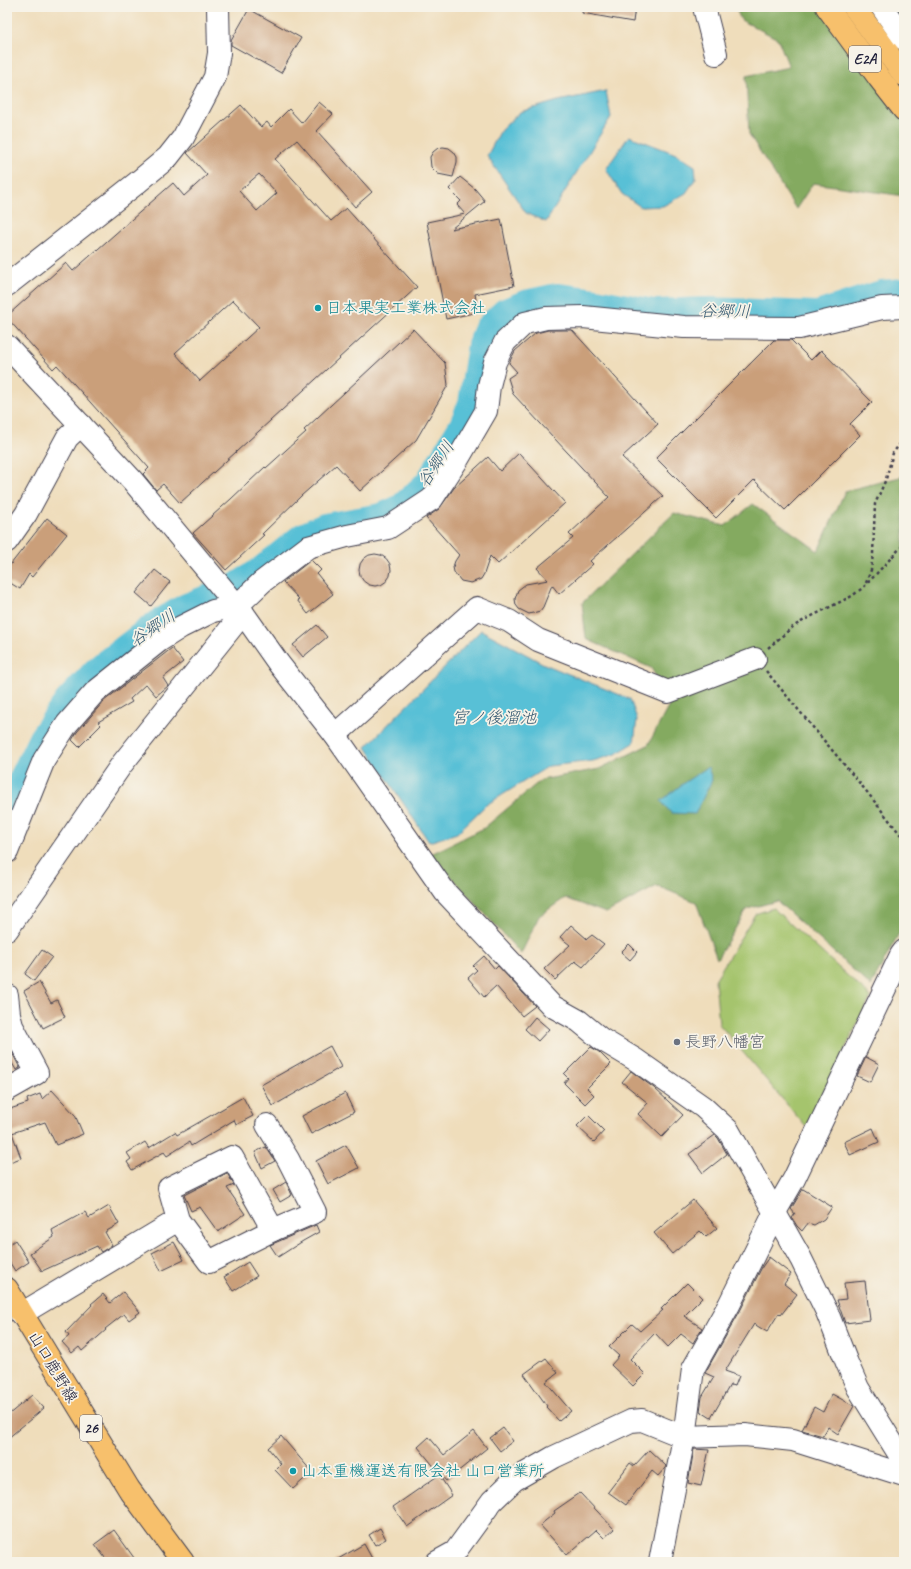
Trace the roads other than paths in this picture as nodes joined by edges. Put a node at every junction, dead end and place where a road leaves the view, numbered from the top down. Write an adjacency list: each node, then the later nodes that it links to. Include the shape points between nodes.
1 (218, 7): 10 (street, via 219,53 215,77 183,138 168,157)
2 (704, 7): 7 (street)
3 (827, 7): 9 (main road, E2A)
4 (854, 7): 8 (main road, E2A)
5 (882, 7): 6 (street)
6 (904, 38)
7 (716, 54)
8 (904, 75)
9 (904, 110)
10 (7, 285)
11 (904, 307): 15 (street, via 882,308 799,328 684,326 583,317 546,318 525,323 505,342 495,362 486,411 432,499 388,528 308,547 262,582)
12 (7, 346): 13 (street)
13 (81, 425): 14 (street, via 67,438 26,514); 15 (street, via 132,480)
14 (7, 541)
15 (233, 600): 17 (street); 18 (street, via 158,641 94,692 67,724 44,760); 19 (street)
16 (755, 659): 17 (street, via 668,692 538,640 509,621 478,608)
17 (335, 735): 24 (street, via 445,892 552,1006 579,1021 601,1039 703,1107 728,1130)
18 (7, 852)
19 (7, 930)
20 (904, 951): 24 (street, via 794,1179)
21 (7, 995): 22 (street, via 12,1026 37,1073)
22 (7, 1090)
23 (267, 1125): 26 (street, via 315,1212)
24 (775, 1212): 29 (street, via 729,1306 693,1369); 30 (street, via 827,1312 858,1388)
25 (178, 1220): 26 (street, via 209,1262); 26 (street, via 169,1188 232,1157); 28 (street)
26 (273, 1230)
27 (7, 1289): 28 (main road, 山口鹿野線 / 26)
28 (21, 1314): 32 (main road, 山口鹿野線 / 26, via 129,1489)
29 (684, 1437): 31 (street, via 745,1435 793,1440); 33 (street, via 642,1420 630,1421 554,1457 514,1480 492,1501 455,1552); 34 (street)
30 (904, 1462)
31 (904, 1475)
32 (183, 1562)
33 (437, 1562)
34 (660, 1562)

